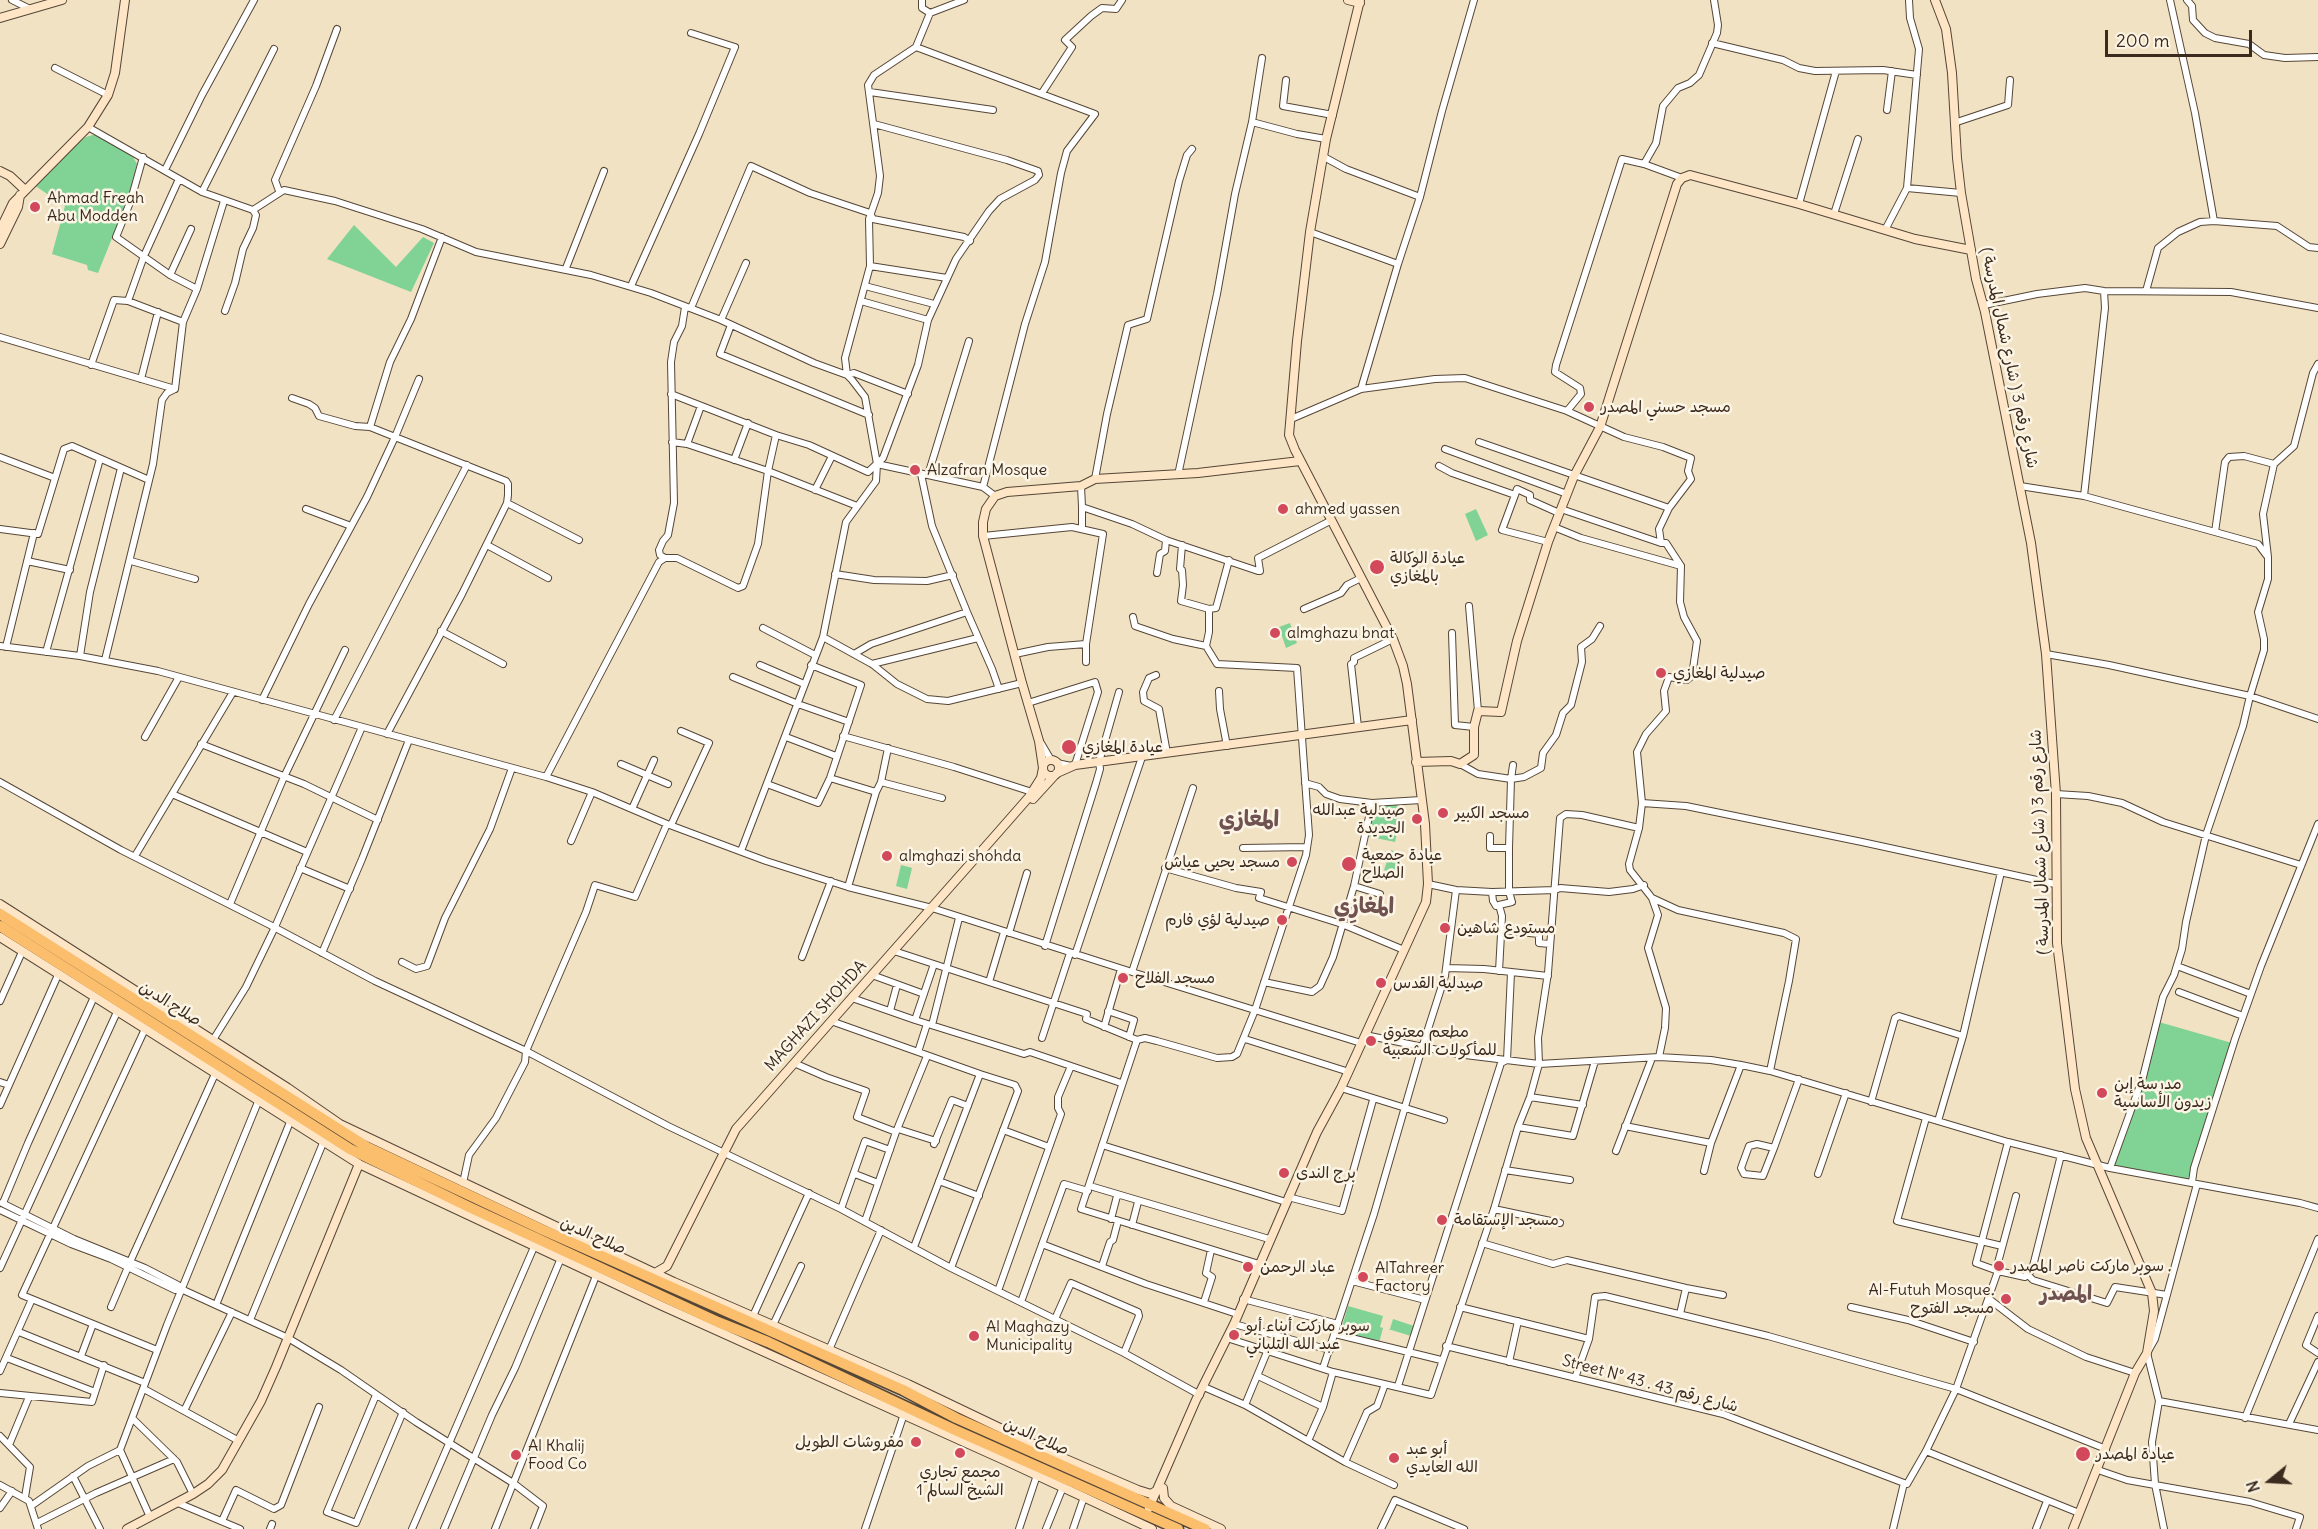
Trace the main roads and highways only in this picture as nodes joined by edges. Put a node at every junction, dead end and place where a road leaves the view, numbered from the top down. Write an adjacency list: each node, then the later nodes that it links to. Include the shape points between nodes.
1 (0, 914): 3 (highway, صلاح الدين)
2 (0, 926): 3 (highway, صلاح الدين)
3 (89, 976): 4 (highway, صلاح الدين)
4 (117, 995): 5 (highway, صلاح الدين, via 367,1146 541,1229); 6 (highway, صلاح الدين, via 181,1047 350,1149)
5 (673, 1284): 6 (highway); 7 (highway, صلاح الدين)
6 (667, 1297): 7 (highway, صلاح الدين, via 718,1322)
7 (772, 1334): 8 (highway, صلاح الدين); 12 (highway, صلاح الدين, via 903,1390)
8 (842, 1377): 9 (highway); 10 (highway, صلاح الدين)
9 (844, 1389)
10 (1000, 1449): 11 (highway); 12 (highway, صلاح الدين, via 1063,1478)
11 (1004, 1460)
12 (1151, 1510): 13 (highway, صلاح الدين); 14 (highway, صلاح الدين)
13 (1178, 1529)
14 (1205, 1529)

